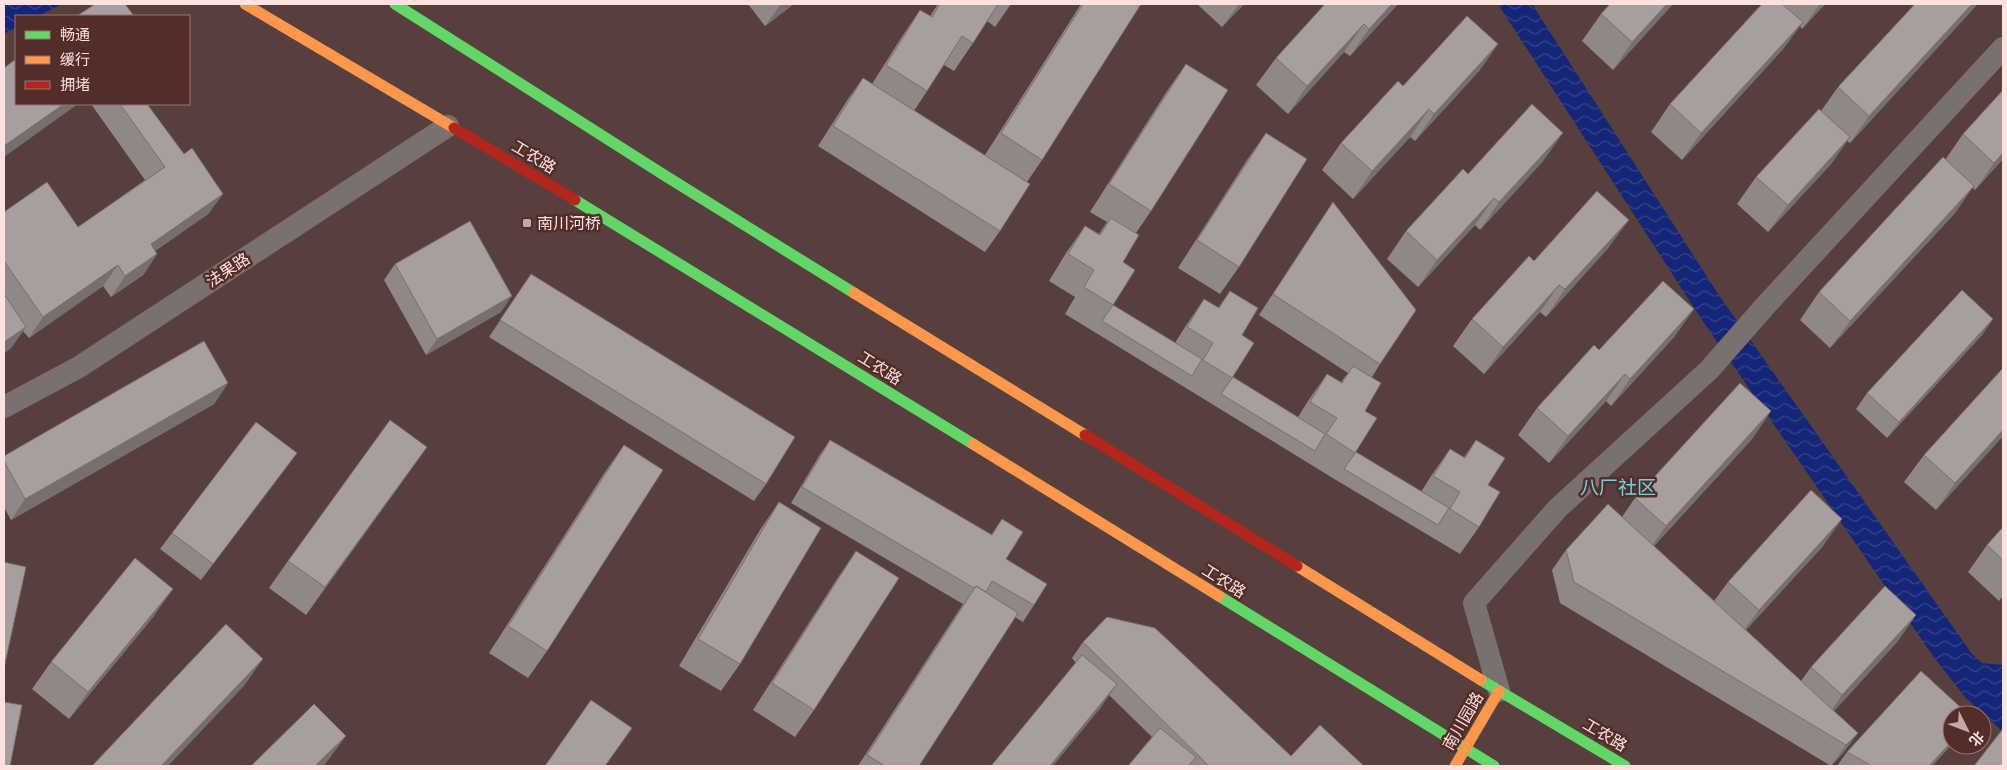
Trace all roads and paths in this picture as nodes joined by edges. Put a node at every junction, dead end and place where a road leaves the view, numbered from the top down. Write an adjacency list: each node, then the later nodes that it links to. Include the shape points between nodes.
1 (245, 4): 4 (main road, 工农路)
2 (395, 4): 6 (main road, 工农路, via 673,180)
3 (2003, 48): 6 (street, via 1716,362 1558,508 1474,603)
4 (448, 126): 5 (street, 法果路, via 80,367); 7 (main road, 工农路, via 616,224)
5 (4, 407)
6 (1499, 691): 7 (main road, 南川园路); 10 (main road, 工农路)
7 (1466, 749): 8 (main road, 南川园路); 9 (main road, 工农路)
8 (1455, 766)
9 (1494, 766)
10 (1625, 766)

